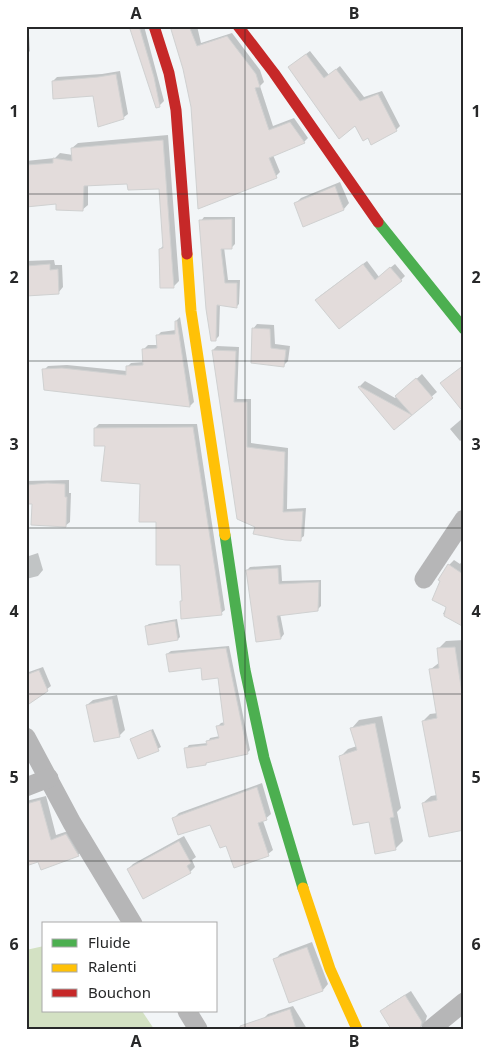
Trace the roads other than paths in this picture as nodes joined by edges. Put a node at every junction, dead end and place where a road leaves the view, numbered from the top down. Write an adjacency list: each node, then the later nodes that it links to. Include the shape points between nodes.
1 (154, 26): 13 (street, via 169,73 176,110 191,311 245,670 264,758 297,868 330,969)
2 (238, 26): 3 (street, via 385,232)
3 (464, 329)
4 (464, 519): 5 (street)
5 (424, 580)
6 (26, 737): 7 (street)
7 (49, 778): 8 (street); 9 (street, via 72,824)
8 (26, 786)
9 (132, 922)
10 (464, 1002): 14 (street)
11 (189, 1012): 12 (street)
12 (198, 1029)
13 (357, 1029)
14 (431, 1029)

